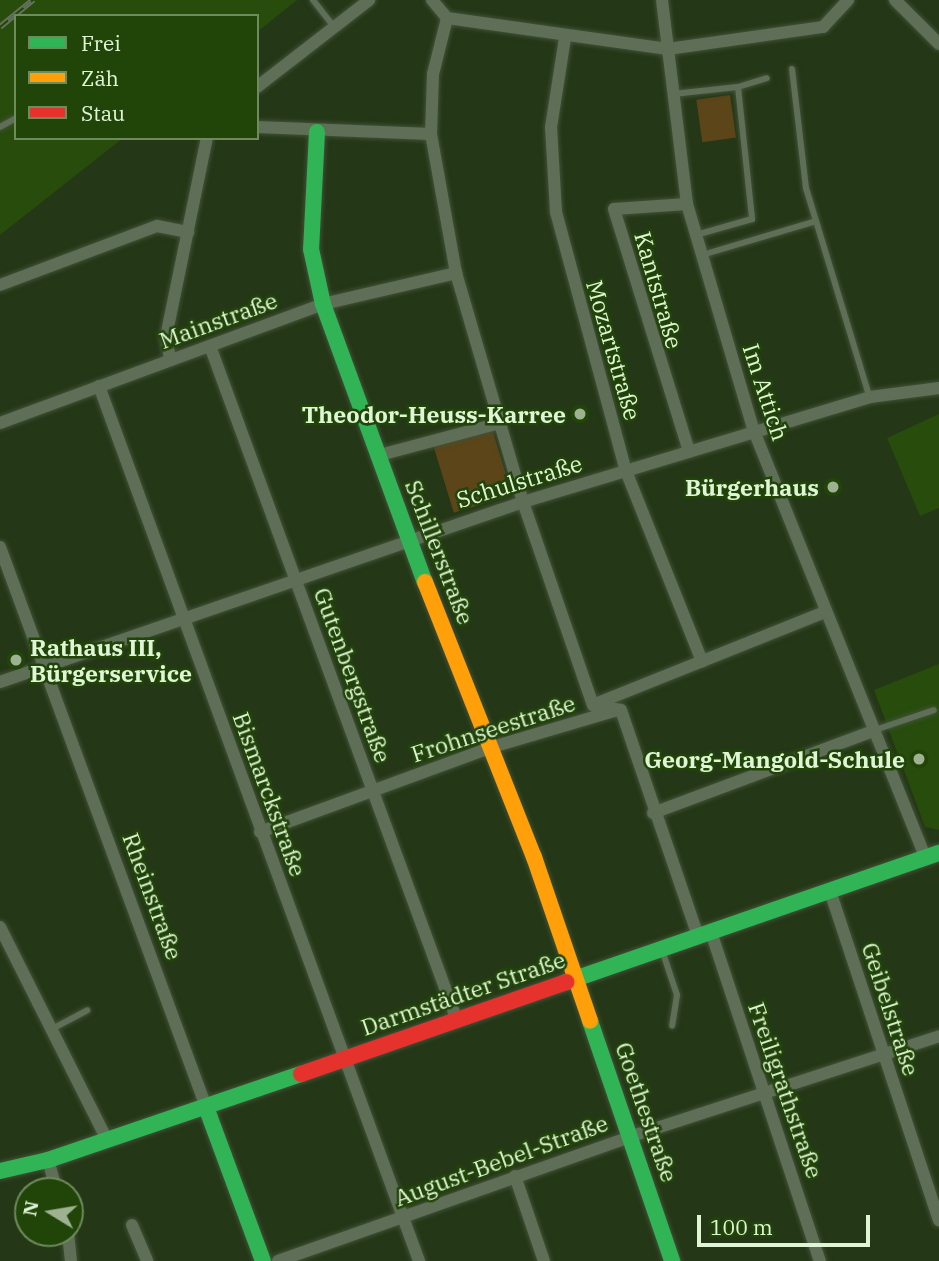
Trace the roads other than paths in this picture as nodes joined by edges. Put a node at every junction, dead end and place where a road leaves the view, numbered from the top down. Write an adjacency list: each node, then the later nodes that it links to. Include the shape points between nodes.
1 (313, 0): 8 (lane)
2 (369, 0): 8 (street)
3 (432, 0): 7 (street)
4 (662, 0): 11 (street, Im Attich)
5 (848, 0): 11 (street, via 822,27)
6 (905, 3): 10 (street)
7 (446, 19): 9 (street); 19 (street, via 433,74)
8 (334, 28): 14 (street)
9 (565, 38): 11 (street); 39 (street, Mozartstraße, via 551,127 556,212)
10 (939, 44)
11 (668, 49): 16 (street, Im Attich)
12 (792, 69): 22 (lane, via 804,177)
13 (767, 78): 15 (lane)
14 (259, 85)
15 (738, 87): 16 (lane); 24 (lane, via 752,219)
16 (673, 94): 21 (street, Im Attich)
17 (259, 127): 18 (street)
18 (317, 132): 19 (street); 28 (street, Schillerstraße, via 311,249)
19 (431, 134): 26 (street)
20 (208, 140): 23 (street)
21 (687, 204): 24 (street, Im Attich); 37 (street, Kantstraße, via 614,209)
22 (816, 221): 25 (lane); 33 (lane)
23 (188, 232): 27 (street, via 157,226); 30 (street, via 166,337)
24 (696, 235): 25 (street, Im Attich)
25 (702, 255): 36 (street, Im Attich)
26 (456, 273): 28 (street, Mainstraße); 35 (street)
27 (0, 285)
28 (323, 303): 29 (street, Mainstraße); 38 (street, Schillerstraße)
29 (210, 346): 30 (street, Mainstraße); 43 (street, Gutenbergstraße)
30 (170, 359): 31 (street, Mainstraße)
31 (99, 386): 34 (street, Mainstraße); 45 (street, Bismarckstraße)
32 (939, 388): 33 (street, Schulstraße)
33 (870, 397): 36 (street, Schulstraße)
34 (0, 423)
35 (500, 423): 38 (street); 40 (street)
36 (754, 431): 37 (street, Schulstraße); 44 (street, Im Attich)
37 (689, 452): 39 (street, Schulstraße)
38 (380, 455): 41 (street, Schillerstraße)
39 (626, 471): 40 (street, Schulstraße); 46 (street, Mozartstraße)
40 (523, 502): 41 (street, Schulstraße); 49 (street)
41 (408, 538): 43 (street, Schulstraße); 53 (street, Schillerstraße)
42 (0, 547): 47 (street, Rheinstraße)
43 (296, 580): 45 (street, Schulstraße); 54 (street, Gutenbergstraße)
44 (825, 612): 46 (street, Frohnseestraße); 52 (street, Im Attich)
45 (183, 618): 47 (street, Schulstraße); 56 (street, Bismarckstraße)
46 (702, 661): 49 (street, Frohnseestraße)
47 (44, 666): 48 (street, Schulstraße); 71 (street, Rheinstraße)
48 (0, 682)
49 (593, 705): 50 (street)
50 (621, 710): 53 (street, Frohnseestraße); 55 (street, Freiligrathstraße)
51 (934, 710): 52 (lane)
52 (873, 731): 55 (street); 57 (street, Im Attich)
53 (492, 747): 54 (street, Frohnseestraße); 62 (street, Schillerstraße)
54 (373, 792): 56 (street, Frohnseestraße); 64 (street, Gutenbergstraße)
55 (653, 813): 60 (street, Freiligrathstraße)
56 (260, 832): 69 (street, Bismarckstraße)
57 (932, 855): 58 (street, Darmstädter Straße)
58 (830, 891): 60 (street, Darmstädter Straße); 68 (street, Geibelstraße)
59 (0, 927): 66 (street)
60 (704, 934): 61 (street, Darmstädter Straße); 70 (street, Freiligrathstraße)
61 (662, 948): 62 (street, Darmstädter Straße); 65 (lane, via 677,995)
62 (576, 978): 64 (street, Darmstädter Straße); 72 (street, Goethestraße)
63 (87, 1010): 66 (lane)
64 (456, 1018): 69 (street, Darmstädter Straße)
65 (672, 1026)
66 (52, 1029): 73 (street)
67 (939, 1036): 68 (street, August-Bebel-Straße)
68 (884, 1054): 70 (street, August-Bebel-Straße); 79 (street, Geibelstraße)
69 (344, 1057): 71 (street, Darmstädter Straße); 78 (street, Bismarckstraße)
70 (764, 1092): 72 (street, August-Bebel-Straße); 87 (street, Freiligrathstraße)
71 (206, 1107): 73 (street, Darmstädter Straße); 82 (street, Rheinstraße)
72 (632, 1136): 76 (street, August-Bebel-Straße); 86 (street, Goethestraße)
73 (107, 1140): 74 (street, Darmstädter Straße)
74 (48, 1160): 75 (street, Darmstädter Straße); 77 (street)
75 (0, 1171)
76 (515, 1176): 78 (street, August-Bebel-Straße); 85 (street)
77 (53, 1177)
78 (404, 1217): 83 (street, August-Bebel-Straße); 84 (street, Bismarckstraße)
79 (939, 1220)
80 (132, 1225): 81 (street)
81 (147, 1261)
82 (263, 1261)
83 (278, 1261)
84 (419, 1261)
85 (544, 1261)
86 (672, 1261)
87 (820, 1261)

